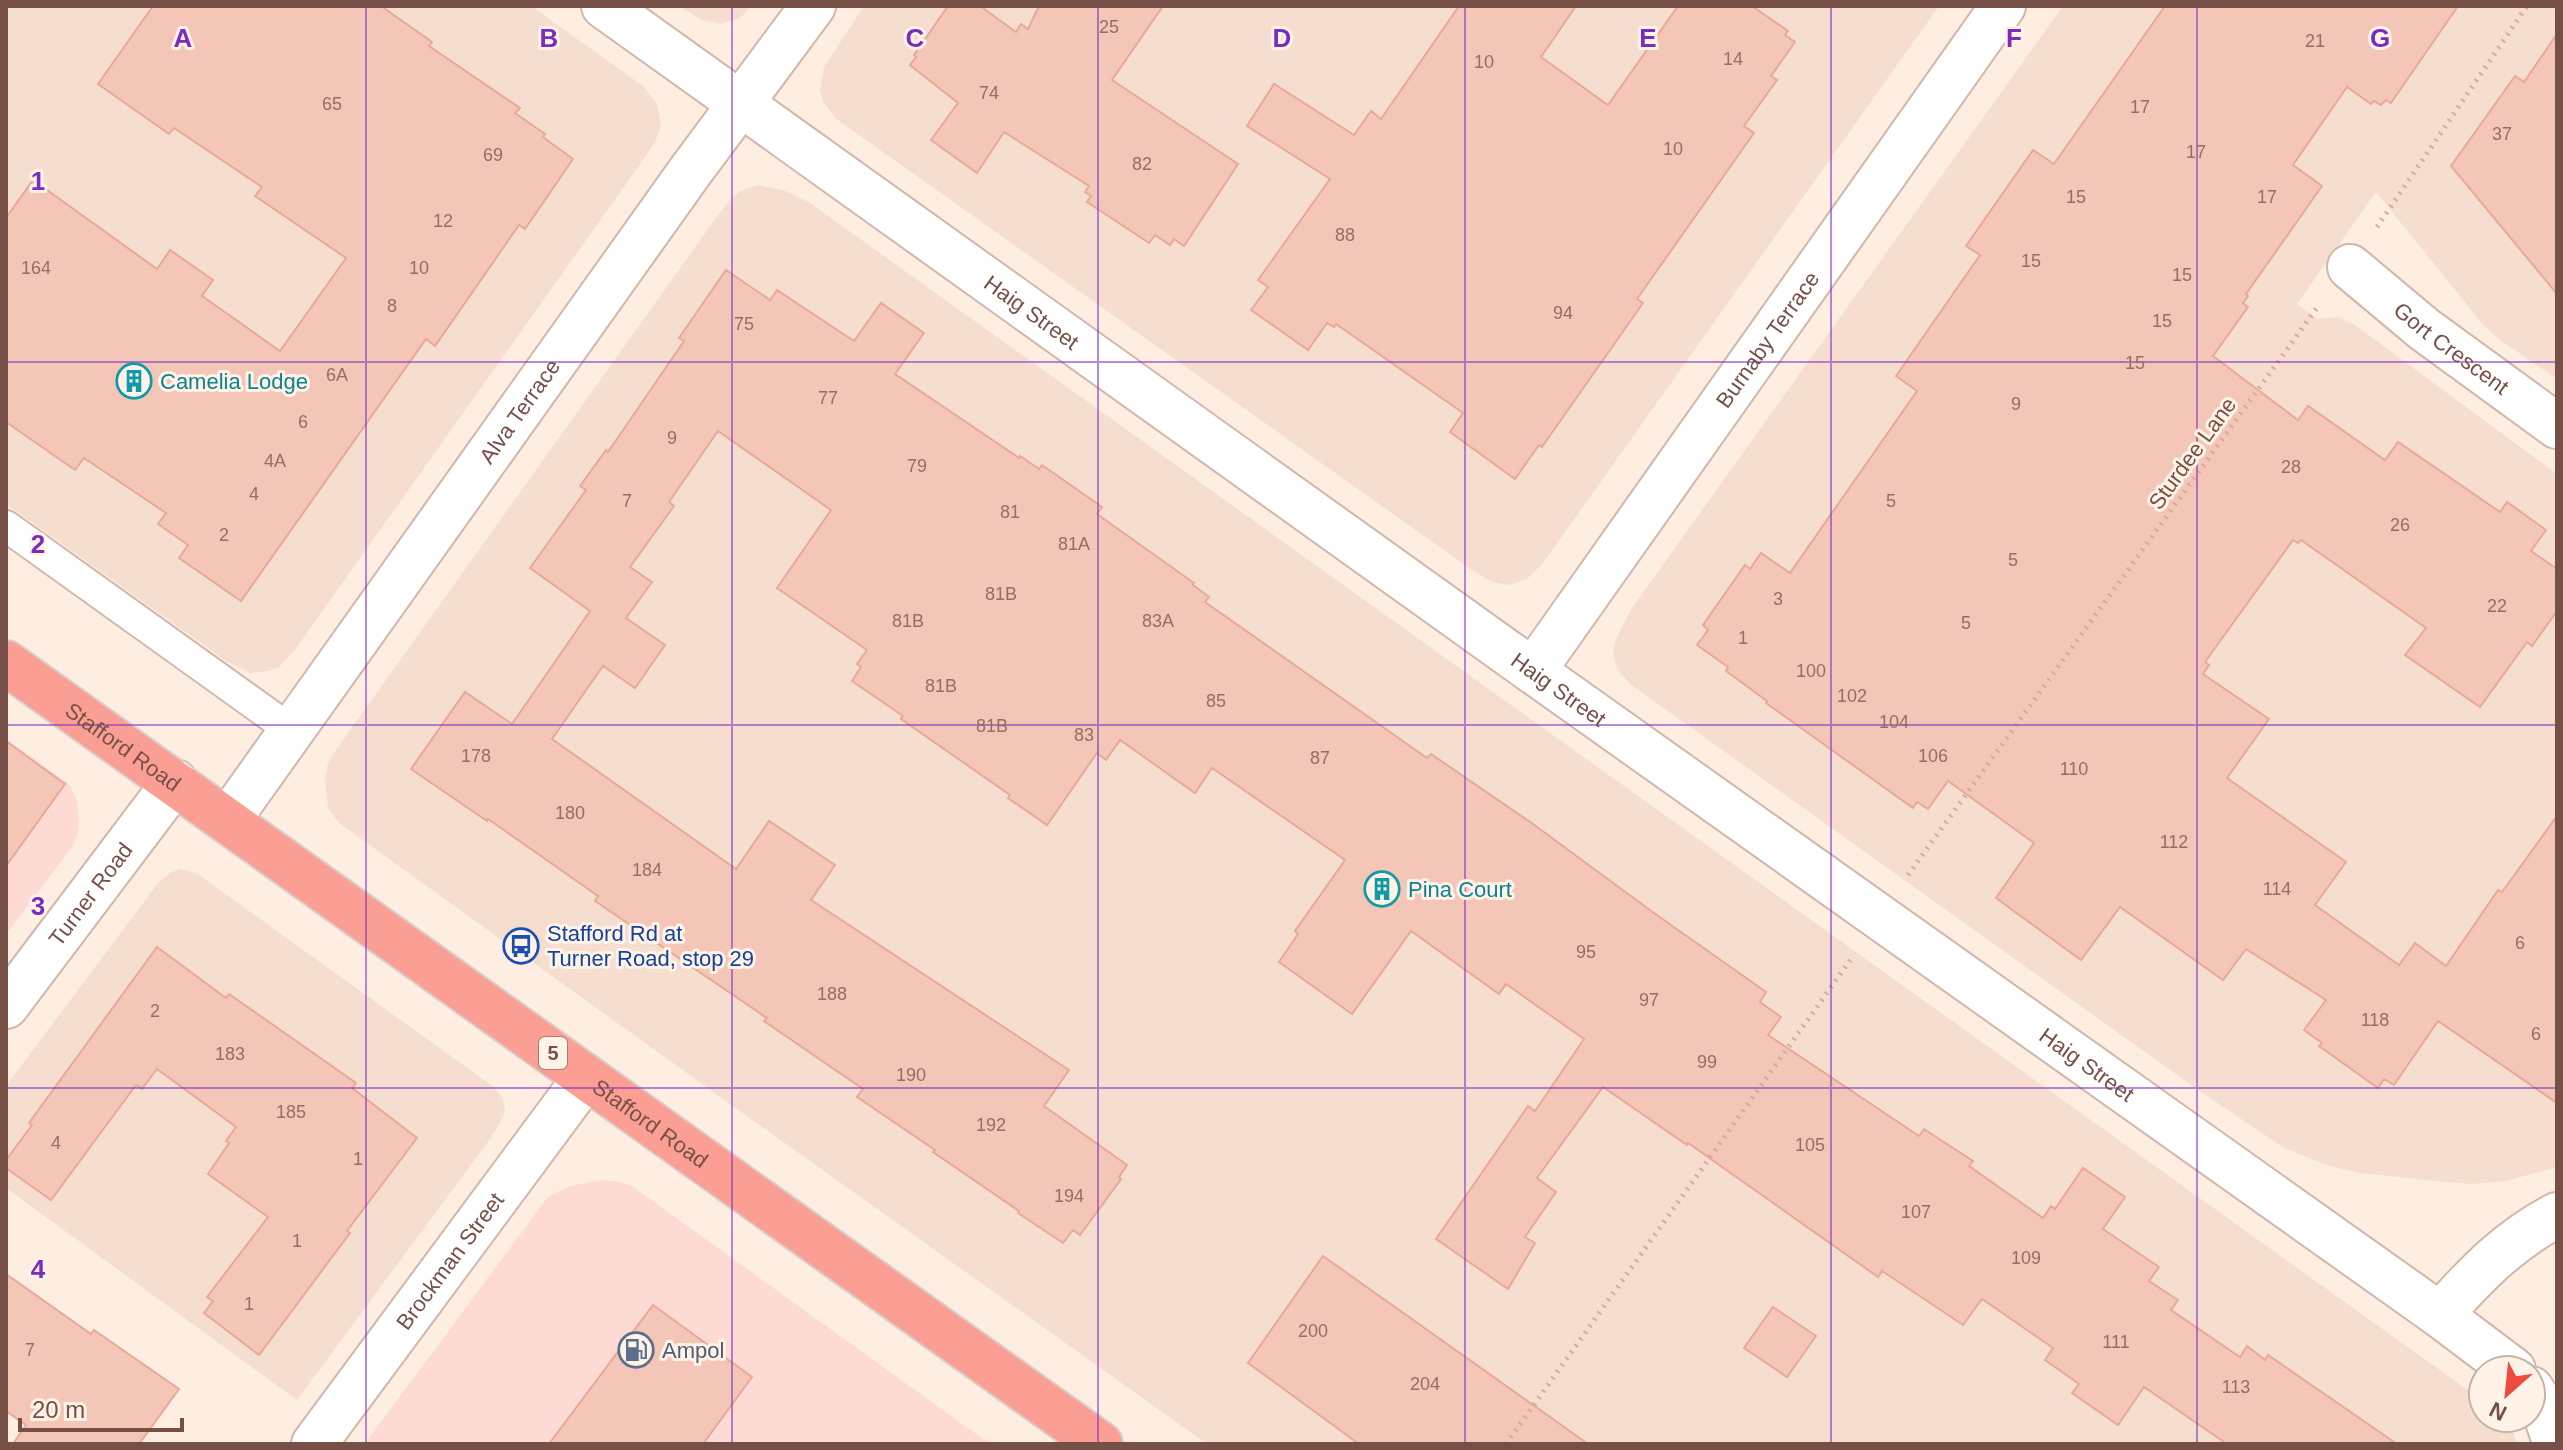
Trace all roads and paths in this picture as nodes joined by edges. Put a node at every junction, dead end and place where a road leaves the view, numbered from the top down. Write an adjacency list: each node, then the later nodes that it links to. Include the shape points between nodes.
1 (604, 6): 5 (street, Haig Street)
2 (813, 6): 5 (street, Alva Terrace)
3 (2003, 6): 10 (street, Burnaby Terrace)
4 (2527, 6): 6 (path, Sturdee Lane)
5 (741, 103): 10 (street, Haig Street); 11 (street, Alva Terrace)
6 (2350, 267): 7 (street, Gort Crescent, via 2424,329); 14 (path, Sturdee Lane)
7 (2557, 426)
8 (6, 526): 11 (lane)
9 (6, 663): 12 (highway, Stafford Road / 5)
10 (1533, 671): 14 (street, Haig Street)
11 (292, 731): 13 (street, Alva Terrace)
12 (175, 782): 13 (highway, Stafford Road / 5); 15 (street, Turner Road)
13 (228, 820): 16 (highway, Stafford Road / 5)
14 (1880, 918): 18 (street, Haig Street); 23 (path, Sturdee Lane)
15 (6, 1006)
16 (586, 1077): 21 (street, Brockman Street); 22 (highway, Stafford Road / 5)
17 (2557, 1215): 18 (street, via 2500,1252)
18 (2440, 1315): 19 (street, Haig Street)
19 (2492, 1354)
20 (2547, 1416): 24 (street)
21 (314, 1444)
22 (1100, 1444)
23 (1506, 1444)
24 (2556, 1444)

